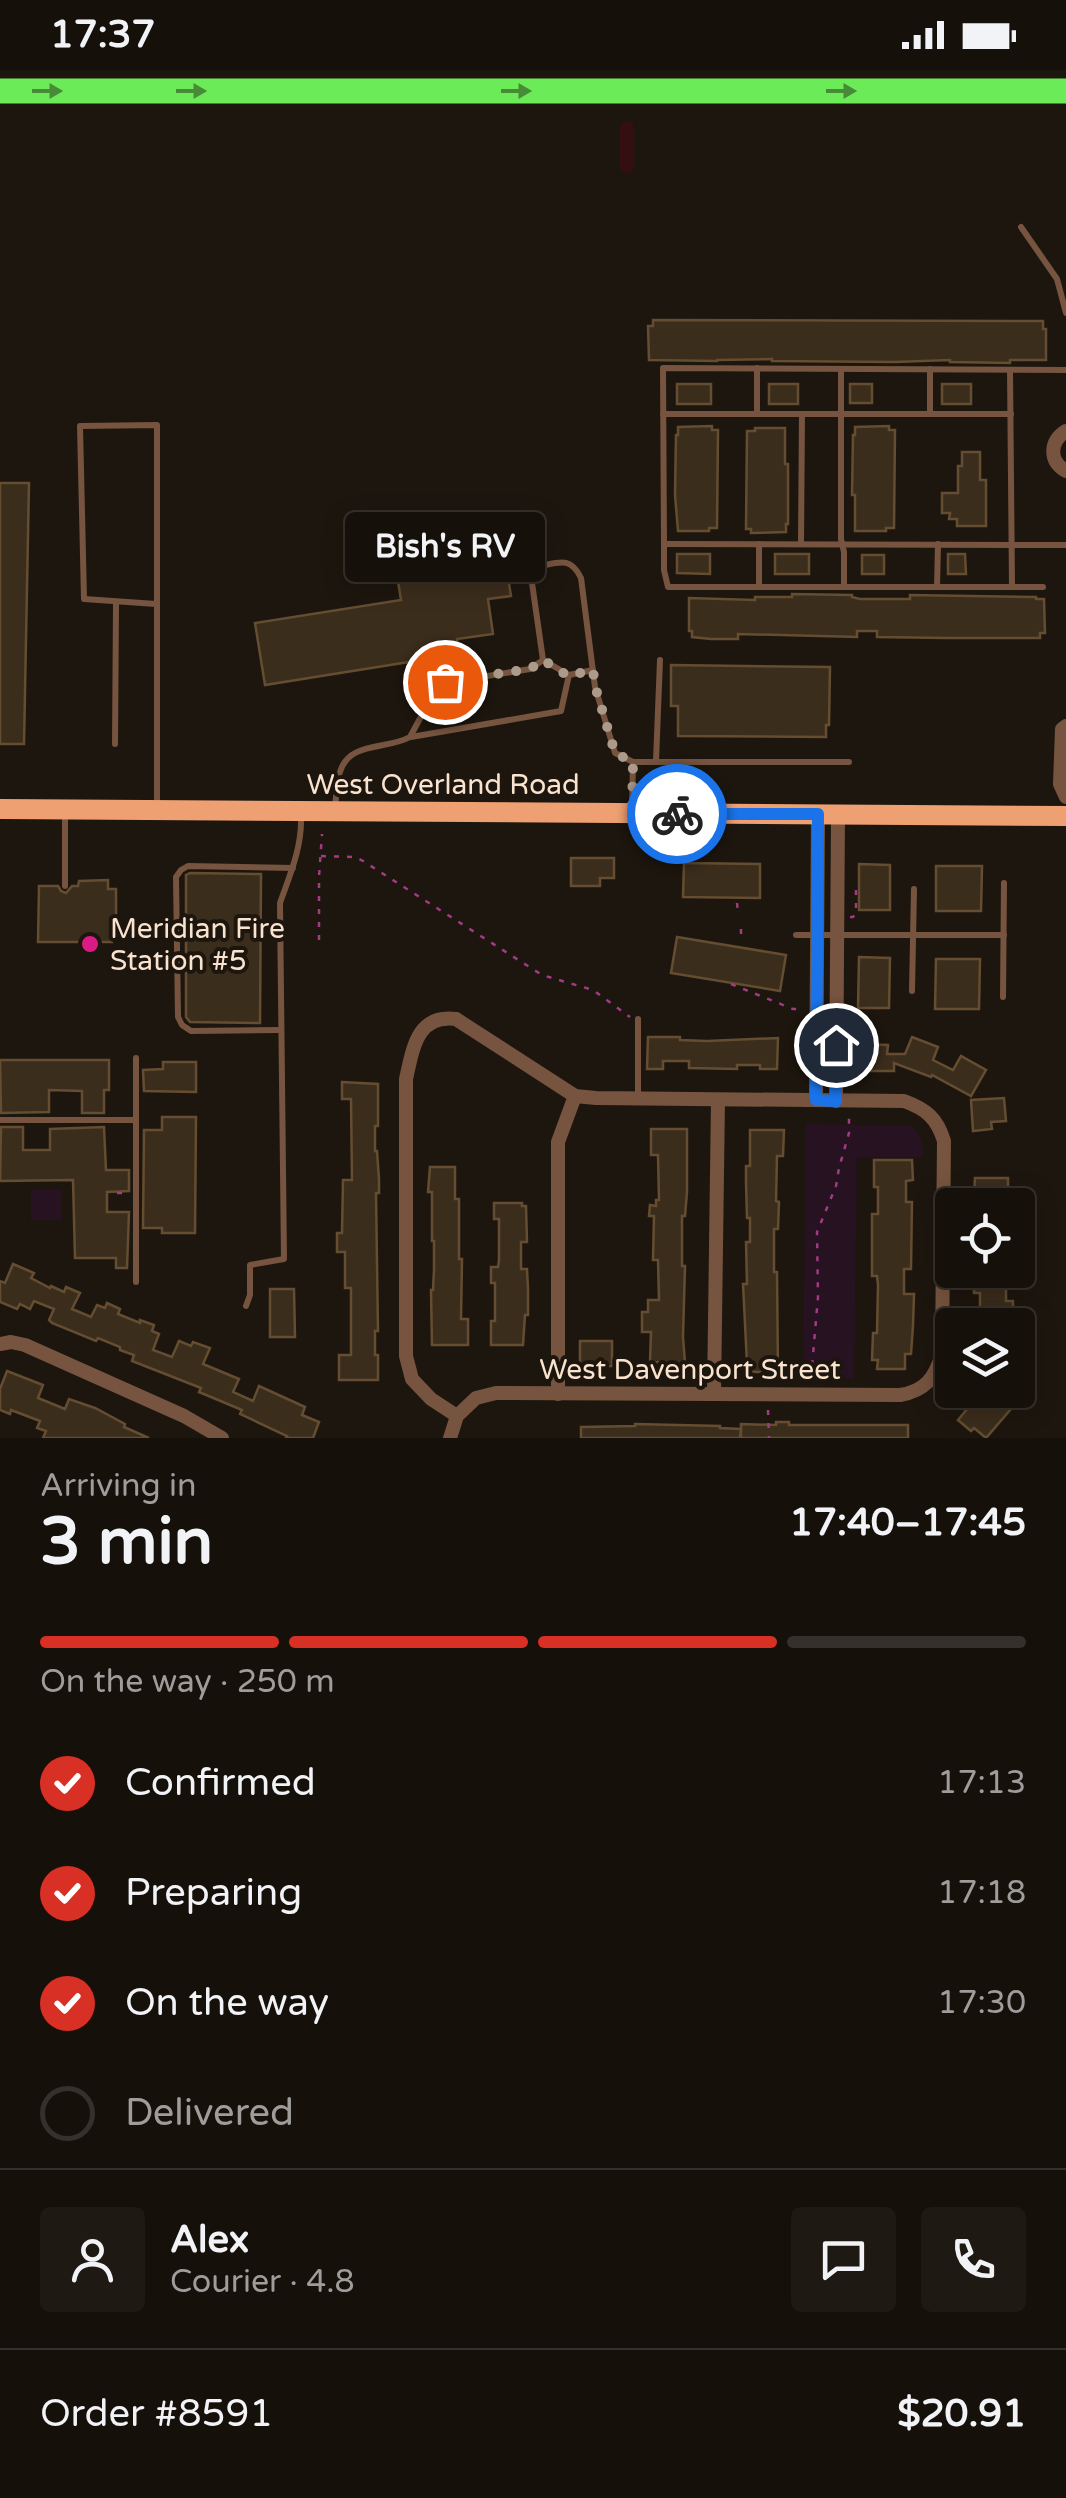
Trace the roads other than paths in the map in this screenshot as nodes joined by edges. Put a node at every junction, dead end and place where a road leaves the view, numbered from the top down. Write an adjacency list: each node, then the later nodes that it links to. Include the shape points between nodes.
1 (0, 91): 2 (highway, one-way to 2)
2 (1066, 91)
3 (1022, 227): 4 (lane, via 1057,279)
4 (1066, 313)
5 (757, 368): 6 (lane); 10 (lane, via 662,368); 11 (lane)
6 (840, 369): 7 (lane); 13 (lane)
7 (930, 369): 8 (lane); 14 (lane)
8 (1010, 370): 9 (lane); 15 (lane)
9 (1066, 370)
10 (663, 414): 11 (lane); 18 (lane)
11 (757, 414): 12 (lane)
12 (802, 414): 13 (lane); 20 (lane)
13 (840, 414): 14 (lane); 21 (lane)
14 (930, 414): 15 (lane)
15 (1011, 414): 23 (lane)
16 (1066, 431): 17 (street, via 1053,448)
17 (1066, 471)
18 (664, 544): 19 (lane); 25 (lane, via 668,587)
19 (760, 544): 20 (lane); 25 (lane)
20 (801, 544): 21 (lane)
21 (842, 544): 22 (lane); 26 (lane)
22 (938, 544): 23 (lane); 27 (lane)
23 (1012, 544): 24 (lane); 28 (lane)
24 (1066, 545)
25 (759, 587): 26 (lane)
26 (844, 587): 27 (lane)
27 (938, 588): 28 (lane)
28 (1012, 588): 29 (lane)
29 (1044, 588)
30 (116, 603): 31 (lane); 31 (lane, via 84,599 80,426 156,425); 38 (lane)
31 (156, 604): 45 (lane)
32 (543, 660): 34 (lane, via 530,576 536,566 566,562 581,578); 35 (lane); 37 (lane, via 530,669 437,686)
33 (660, 660): 39 (lane)
34 (593, 670): 35 (lane); 40 (lane, via 615,753)
35 (568, 676): 37 (lane, via 560,710)
36 (1066, 726): 42 (street, via 1060,784)
37 (410, 737): 47 (lane, via 356,751 345,761)
38 (114, 744)
39 (656, 761): 40 (lane); 41 (lane)
40 (633, 762): 48 (lane)
41 (849, 762)
42 (1066, 797)
43 (0, 810): 44 (street, West Overland Road)
44 (64, 810): 45 (street, West Overland Road); 53 (lane)
45 (157, 810): 46 (street, West Overland Road)
46 (301, 811): 47 (street, West Overland Road); 51 (lane)
47 (334, 811): 48 (street, West Overland Road)
48 (632, 813): 49 (street, West Overland Road)
49 (828, 815): 50 (street, West Overland Road); 56 (street); 57 (street)
50 (1066, 816)
51 (292, 868): 63 (lane, via 280,903); 63 (lane, via 188,866 176,877 182,1025)
52 (1004, 882): 59 (lane)
53 (64, 886)
54 (914, 890): 58 (lane)
55 (796, 934): 56 (lane)
56 (817, 935): 57 (lane); 68 (street)
57 (837, 935): 58 (lane); 69 (street)
58 (914, 935): 59 (lane); 60 (lane)
59 (1004, 936): 61 (lane)
60 (912, 991)
61 (1003, 997)
62 (638, 1020): 66 (lane)
63 (281, 1030): 73 (lane, via 284,1259 250,1265)
64 (136, 1058): 71 (lane)
65 (575, 1096): 66 (street); 75 (street, via 558,1142); 77 (street, via 456,1019 424,1026 412,1055 406,1079 406,1356 412,1380)
66 (638, 1099): 67 (street)
67 (718, 1100): 68 (street); 76 (street)
68 (816, 1100): 69 (street)
69 (836, 1101): 76 (street, West Davenport Street, via 904,1101 932,1115 940,1127 938,1370 928,1384 900,1396)
70 (0, 1120): 71 (lane)
71 (136, 1120): 72 (lane)
72 (136, 1282)
73 (246, 1306)
74 (0, 1344): 78 (street, via 25,1346)
75 (558, 1394): 76 (street, West Davenport Street); 77 (street, West Davenport Street, via 496,1393 476,1398)
76 (714, 1394)
77 (457, 1416): 79 (street)
78 (222, 1438)
79 (450, 1438)

